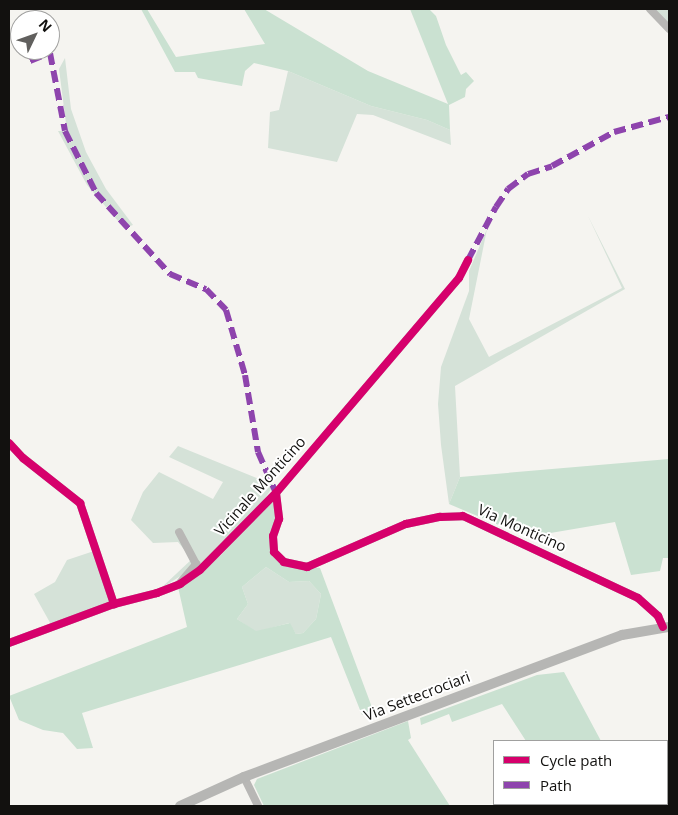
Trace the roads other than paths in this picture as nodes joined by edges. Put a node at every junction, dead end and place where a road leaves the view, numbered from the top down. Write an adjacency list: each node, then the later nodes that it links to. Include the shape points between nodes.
1 (650, 9): 2 (street)
2 (669, 29)
3 (468, 260): 5 (street, Vicinale Monticino, via 460,278)
4 (9, 443): 8 (street, via 80,503)
5 (276, 492): 7 (street, Vicinale Monticino, via 200,570); 9 (street, Via Monticino, via 280,519 273,536 274,552 284,562 307,567 406,524 463,516 638,598)
6 (179, 532): 7 (street, via 196,564)
7 (178, 585): 8 (street, Vicinale Monticino)
8 (114, 604): 10 (street, Vicinale Monticino)
9 (666, 627): 11 (main road, Via Settecrociari, via 622,634)
10 (9, 643)
11 (244, 777): 12 (main road, Via Settecrociari); 13 (street)
12 (180, 806)
13 (258, 806)

